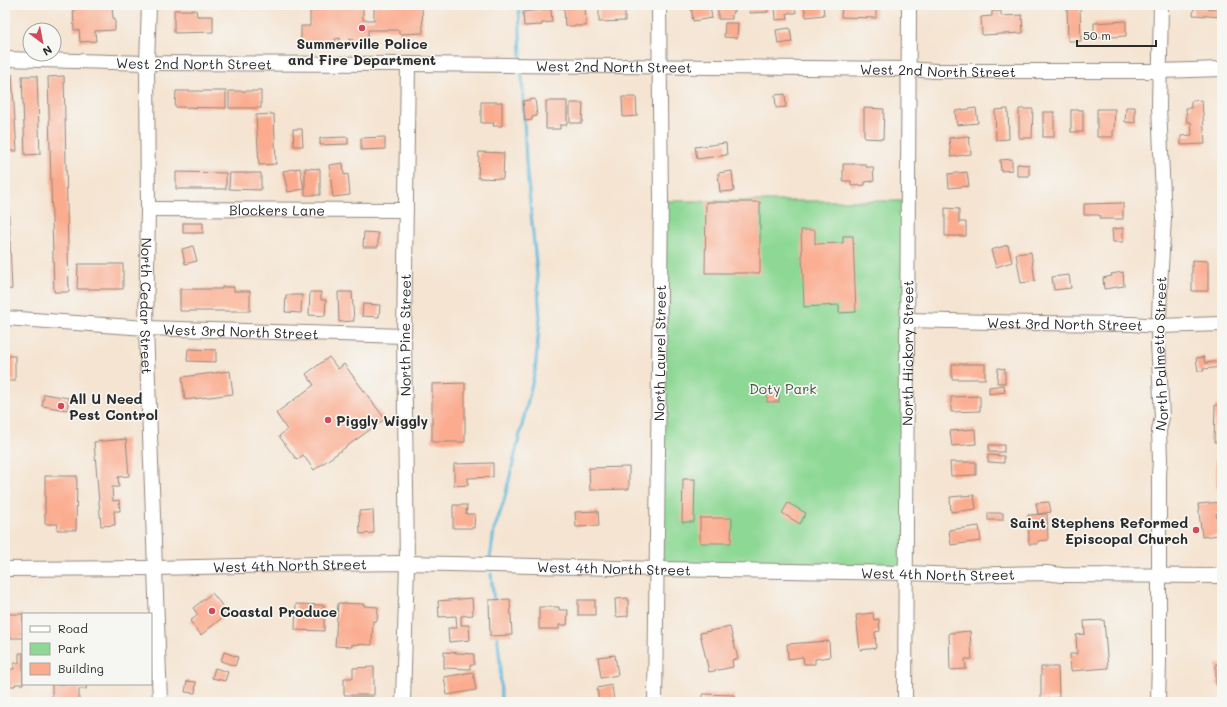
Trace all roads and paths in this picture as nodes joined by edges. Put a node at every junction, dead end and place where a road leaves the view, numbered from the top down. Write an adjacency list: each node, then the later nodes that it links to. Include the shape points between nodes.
1 (149, 5): 6 (street, North Cedar Street)
2 (659, 5): 8 (street, North Laurel Street)
3 (909, 5): 9 (street, North Hickory Street)
4 (1161, 5): 11 (street, North Palmetto Street)
5 (5, 59): 6 (street, West 2nd North Street)
6 (147, 63): 7 (street, West 2nd North Street); 12 (street, North Cedar Street)
7 (408, 64): 8 (street, West 2nd North Street); 13 (street, North Pine Street)
8 (659, 67): 9 (street, West 2nd North Street); 23 (street, North Laurel Street, via 661,201)
9 (909, 69): 11 (street, West 2nd North Street); 15 (street, North Hickory Street)
10 (1222, 69): 11 (street, West 2nd North Street)
11 (1160, 71): 17 (street, North Palmetto Street, via 1164,218)
12 (148, 209): 13 (street, Blockers Lane); 18 (street, North Cedar Street)
13 (406, 210): 19 (street, North Pine Street)
14 (5, 318): 18 (street, West 3rd North Street)
15 (907, 320): 17 (street, West 3rd North Street); 24 (street, North Hickory Street)
16 (1222, 324): 17 (street, West 3rd North Street)
17 (1159, 326): 25 (street, North Palmetto Street, via 1162,417 1159,431)
18 (146, 328): 19 (street, West 3rd North Street); 21 (street, North Cedar Street)
19 (404, 336): 20 (street, North Pine Street)
20 (407, 564): 21 (street, West 4th North Street); 23 (street, West 4th North Street); 28 (street, North Pine Street)
21 (155, 568): 22 (street, West 4th North Street); 27 (street, North Cedar Street)
22 (5, 569)
23 (657, 569): 24 (street, West 4th North Street); 29 (street, North Laurel Street)
24 (906, 572): 25 (street, West 4th North Street, via 961,575); 30 (street, North Hickory Street)
25 (1159, 575): 26 (street, West 4th North Street); 31 (street, North Palmetto Street)
26 (1222, 576)
27 (160, 702)
28 (403, 702)
29 (655, 702)
30 (905, 702)
31 (1158, 702)

